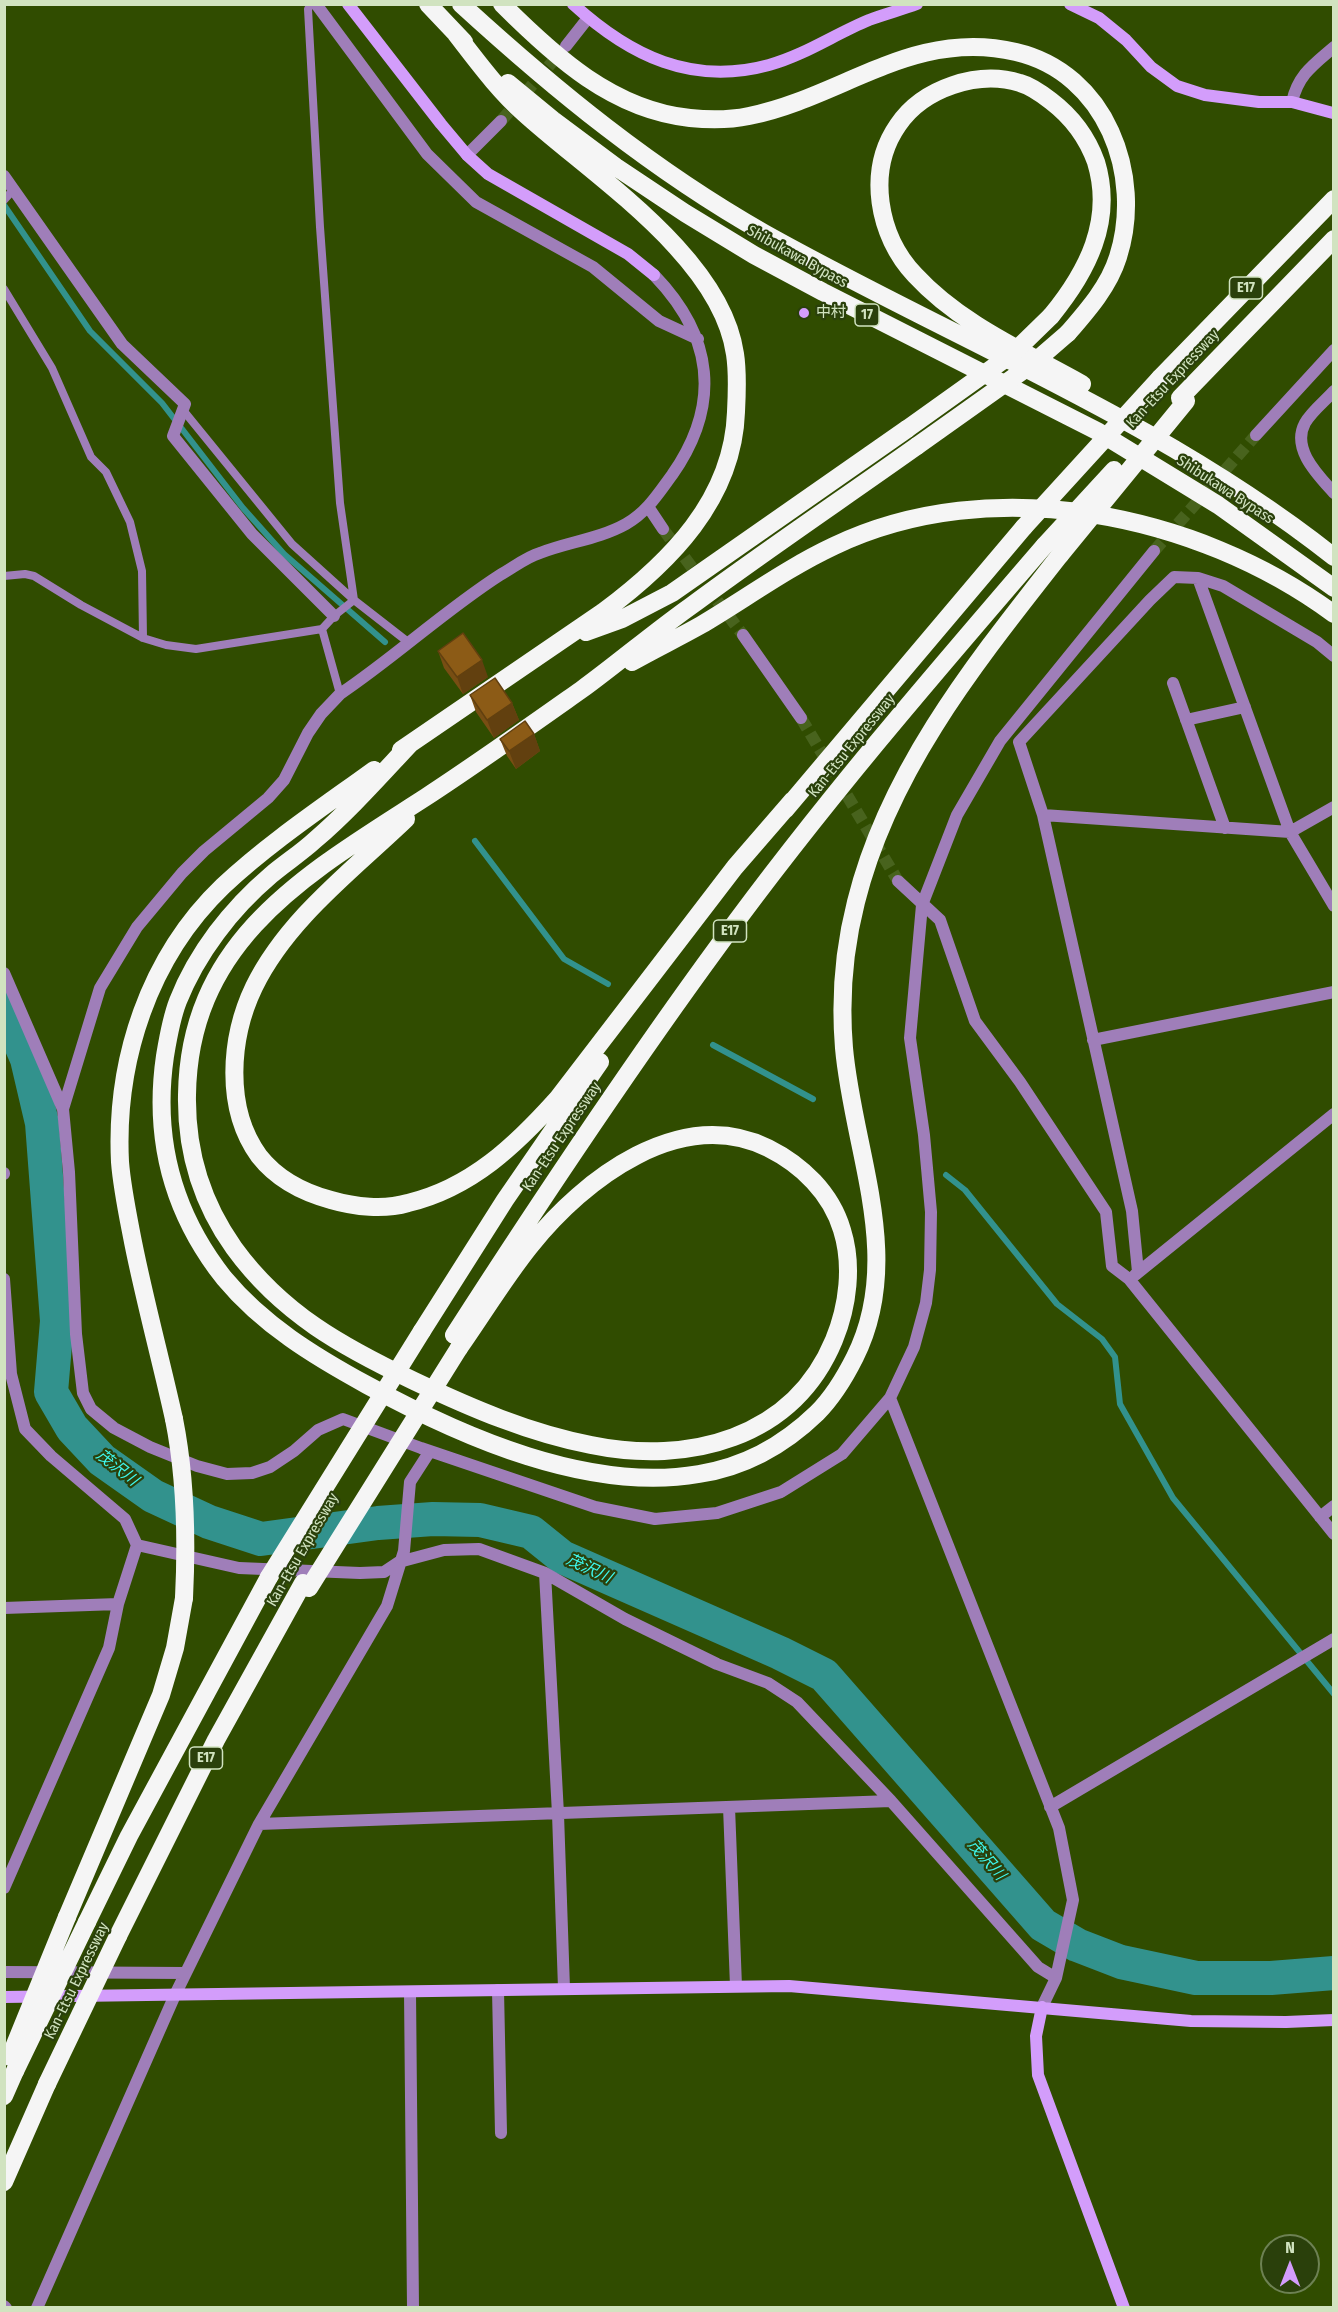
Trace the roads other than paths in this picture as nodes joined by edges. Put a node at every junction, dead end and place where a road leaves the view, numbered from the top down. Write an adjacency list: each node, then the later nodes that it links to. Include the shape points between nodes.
1 (311, 4): 39 (lane, via 308,9 321,250 340,502)
2 (316, 4): 24 (street, via 427,154 476,202 592,267 659,321)
3 (348, 4): 17 (street)
4 (428, 4): 11 (highway, Shibukawa Bypass / 17)
5 (461, 4): 29 (highway, Shibukawa Bypass / 17, via 565,97 693,190 832,270 1113,413)
6 (502, 4): 49 (highway, bridge, via 562,62 598,86 628,102 689,118 748,117 920,53 987,47 1018,52 1050,66 1077,85 1098,109 1114,137 1124,168 1127,198 1118,258 1105,285 1068,333 1031,365 687,608)
7 (573, 4): 10 (street)
8 (917, 4): 10 (street, via 869,20 819,46 769,65 732,72 674,66 626,45)
9 (1070, 4): 14 (street, via 1099,18 1126,39 1151,67 1178,86 1205,95)
10 (588, 18): 12 (street)
11 (456, 34): 38 (highway, Shibukawa Bypass / 17, via 553,120 685,213 823,292 1097,431 1218,505); 45 (highway, via 523,113 632,205 694,268 727,323 735,352 738,385 732,448 707,507 686,536 634,588)
12 (566, 46)
13 (1334, 47): 14 (street, via 1307,70)
14 (1292, 102): 15 (street)
15 (1333, 113)
16 (501, 121): 17 (street)
17 (467, 155): 24 (street, via 488,174 628,254 672,293)
18 (4, 176): 19 (street)
19 (12, 191): 21 (lane); 27 (street, via 122,344 185,404)
20 (1334, 199): 58 (highway, Kan-Etsu Expressway / E17, bridge, via 1160,378 1024,527)
21 (4, 200)
22 (1334, 239): 33 (highway, Kan-Etsu Expressway / E17, bridge, via 1229,346)
23 (4, 289): 44 (lane, via 52,368 91,457 106,472 130,522 142,572)
24 (698, 339): 31 (street, via 703,361 701,419 688,452)
25 (1334, 350): 28 (street)
26 (1334, 391): 30 (street, via 1305,423 1301,435 1310,464)
27 (183, 410): 39 (lane, via 292,544); 41 (street, via 173,435 252,534)
28 (1256, 435)
29 (1248, 494): 35 (highway, Shibukawa Bypass / 17); 45 (highway, bridge, via 1188,449 1114,402 962,315 933,293 897,253 880,203 880,176 886,149 898,124 931,96 956,84 983,78 1014,82 1042,95 1064,112 1092,153 1099,173 1101,222 1095,248 1070,293 1052,316 1012,354 672,593 622,619)
30 (1334, 494)
31 (649, 508): 32 (street); 46 (street, via 600,536 538,553)
32 (663, 529)
33 (1053, 550): 56 (highway, via 920,748 892,802 856,902 846,951 844,1048 876,1229 873,1310 844,1378 821,1409 766,1452 734,1466 698,1475 659,1478 603,1473 544,1461 445,1425 343,1372 279,1331 224,1277 181,1207 162,1136 163,1072 177,1003 194,968 245,898 339,818); 73 (highway, Kan-Etsu Expressway / E17, via 879,739 720,944 540,1201)
34 (1154, 551): 54 (street)
35 (1334, 557)
36 (4, 576): 44 (lane, via 34,576)
37 (1198, 578): 47 (street, via 1223,586); 51 (street); 55 (street, via 1174,577)
38 (1334, 588)
39 (354, 600): 41 (lane); 46 (lane)
40 (1334, 614): 49 (highway, via 1209,544 1158,529 1065,510 969,510 882,527 833,546)
41 (335, 615): 42 (lane)
42 (322, 629): 44 (lane, via 196,649); 50 (lane)
43 (743, 635): 52 (street)
44 (143, 638)
45 (562, 640): 56 (highway)
46 (408, 642): 50 (street)
47 (1334, 656)
48 (1173, 683): 53 (street)
49 (585, 687): 57 (highway)
50 (340, 694): 69 (street, via 308,733 284,780 204,851 137,927 100,988)
51 (1245, 707): 53 (street); 62 (street)
52 (801, 718)
53 (1186, 720): 61 (street)
54 (1000, 741): 55 (street); 64 (street, via 957,815)
55 (1019, 742): 60 (street)
56 (410, 744): 102 (highway, bridge, via 223,886 167,956 138,1022 125,1073 120,1163 141,1284 180,1451 186,1559 184,1598 161,1695 67,1917)
57 (440, 787): 58 (highway, via 301,920 272,956 241,1021 235,1056 236,1093 243,1125 260,1156 283,1178 311,1195 339,1203 372,1207 406,1204 471,1177 499,1157 558,1098 735,867); 73 (highway, via 329,859 263,913 215,979 191,1051 187,1126 203,1193 239,1255 294,1311 355,1353 458,1402 551,1436 633,1451 673,1452 706,1447 738,1436 792,1402 814,1378 836,1336 847,1297 848,1268 843,1233 832,1206 817,1183 791,1161 763,1145 733,1137 701,1135 674,1140 615,1168 561,1212 529,1247)
58 (793, 800): 102 (highway, Kan-Etsu Expressway / E17, bridge, via 698,926 505,1200 269,1577)
59 (1334, 807): 62 (street)
60 (1043, 815): 61 (street); 68 (street)
61 (1225, 828): 62 (street)
62 (1290, 832): 65 (street)
63 (898, 881): 64 (street)
64 (922, 905): 71 (street, via 940,920 975,1021 1106,1212 1112,1266); 74 (street, via 910,1038 931,1212 930,1270 914,1347)
65 (1334, 906)
66 (4, 973): 69 (street)
67 (1334, 992): 68 (street)
68 (1093, 1040): 71 (street, via 1132,1212)
69 (63, 1109): 75 (street, via 76,1334 83,1393 91,1408 114,1428 150,1447 227,1474 252,1473 270,1467 318,1430 343,1419)
70 (1334, 1114): 71 (street)
71 (1134, 1276): 77 (street)
72 (4, 1279): 79 (street, via 11,1374 25,1429 125,1519)
73 (454, 1346): 105 (highway, Kan-Etsu Expressway / E17, bridge, via 216,1740 47,2084)
74 (890, 1398): 75 (street, via 842,1454 781,1492 717,1513 655,1518 595,1507); 87 (street)
75 (430, 1451): 80 (street, via 410,1482)
76 (1334, 1506): 77 (street)
77 (1320, 1517): 78 (street)
78 (1334, 1534)
79 (137, 1545): 80 (street, via 239,1568 384,1572); 82 (street)
80 (402, 1557): 81 (street, via 479,1549); 89 (street, via 387,1606)
81 (545, 1573): 85 (street, via 625,1619 717,1664 768,1683 797,1702); 88 (street)
82 (118, 1604): 83 (street); 90 (street, via 109,1648)
83 (4, 1608)
84 (1334, 1639): 87 (street)
85 (891, 1801): 86 (street); 93 (street, via 1038,1967)
86 (729, 1807): 88 (street); 94 (street)
87 (1050, 1807): 93 (street, via 1059,1828 1074,1900)
88 (558, 1814): 89 (street); 95 (street)
89 (259, 1824): 92 (street)
90 (4, 1888)
91 (4, 1972): 92 (street)
92 (186, 1973): 98 (street)
93 (1056, 1978): 100 (street)
94 (736, 1986): 95 (street); 100 (street, via 789,1986)
95 (564, 1988): 96 (street)
96 (498, 1990): 97 (street); 104 (street)
97 (410, 1992): 98 (street); 107 (street)
98 (175, 1995): 99 (street); 106 (street)
99 (4, 1997)
100 (1042, 2007): 101 (street, via 1191,2021); 108 (street, via 1036,2036 1038,2075)
101 (1334, 2020)
102 (8, 2070): 103 (highway, Kan-Etsu Expressway / E17)
103 (4, 2096)
104 (501, 2133)
105 (4, 2182)
106 (37, 2307)
107 (413, 2307)
108 (1124, 2307)

